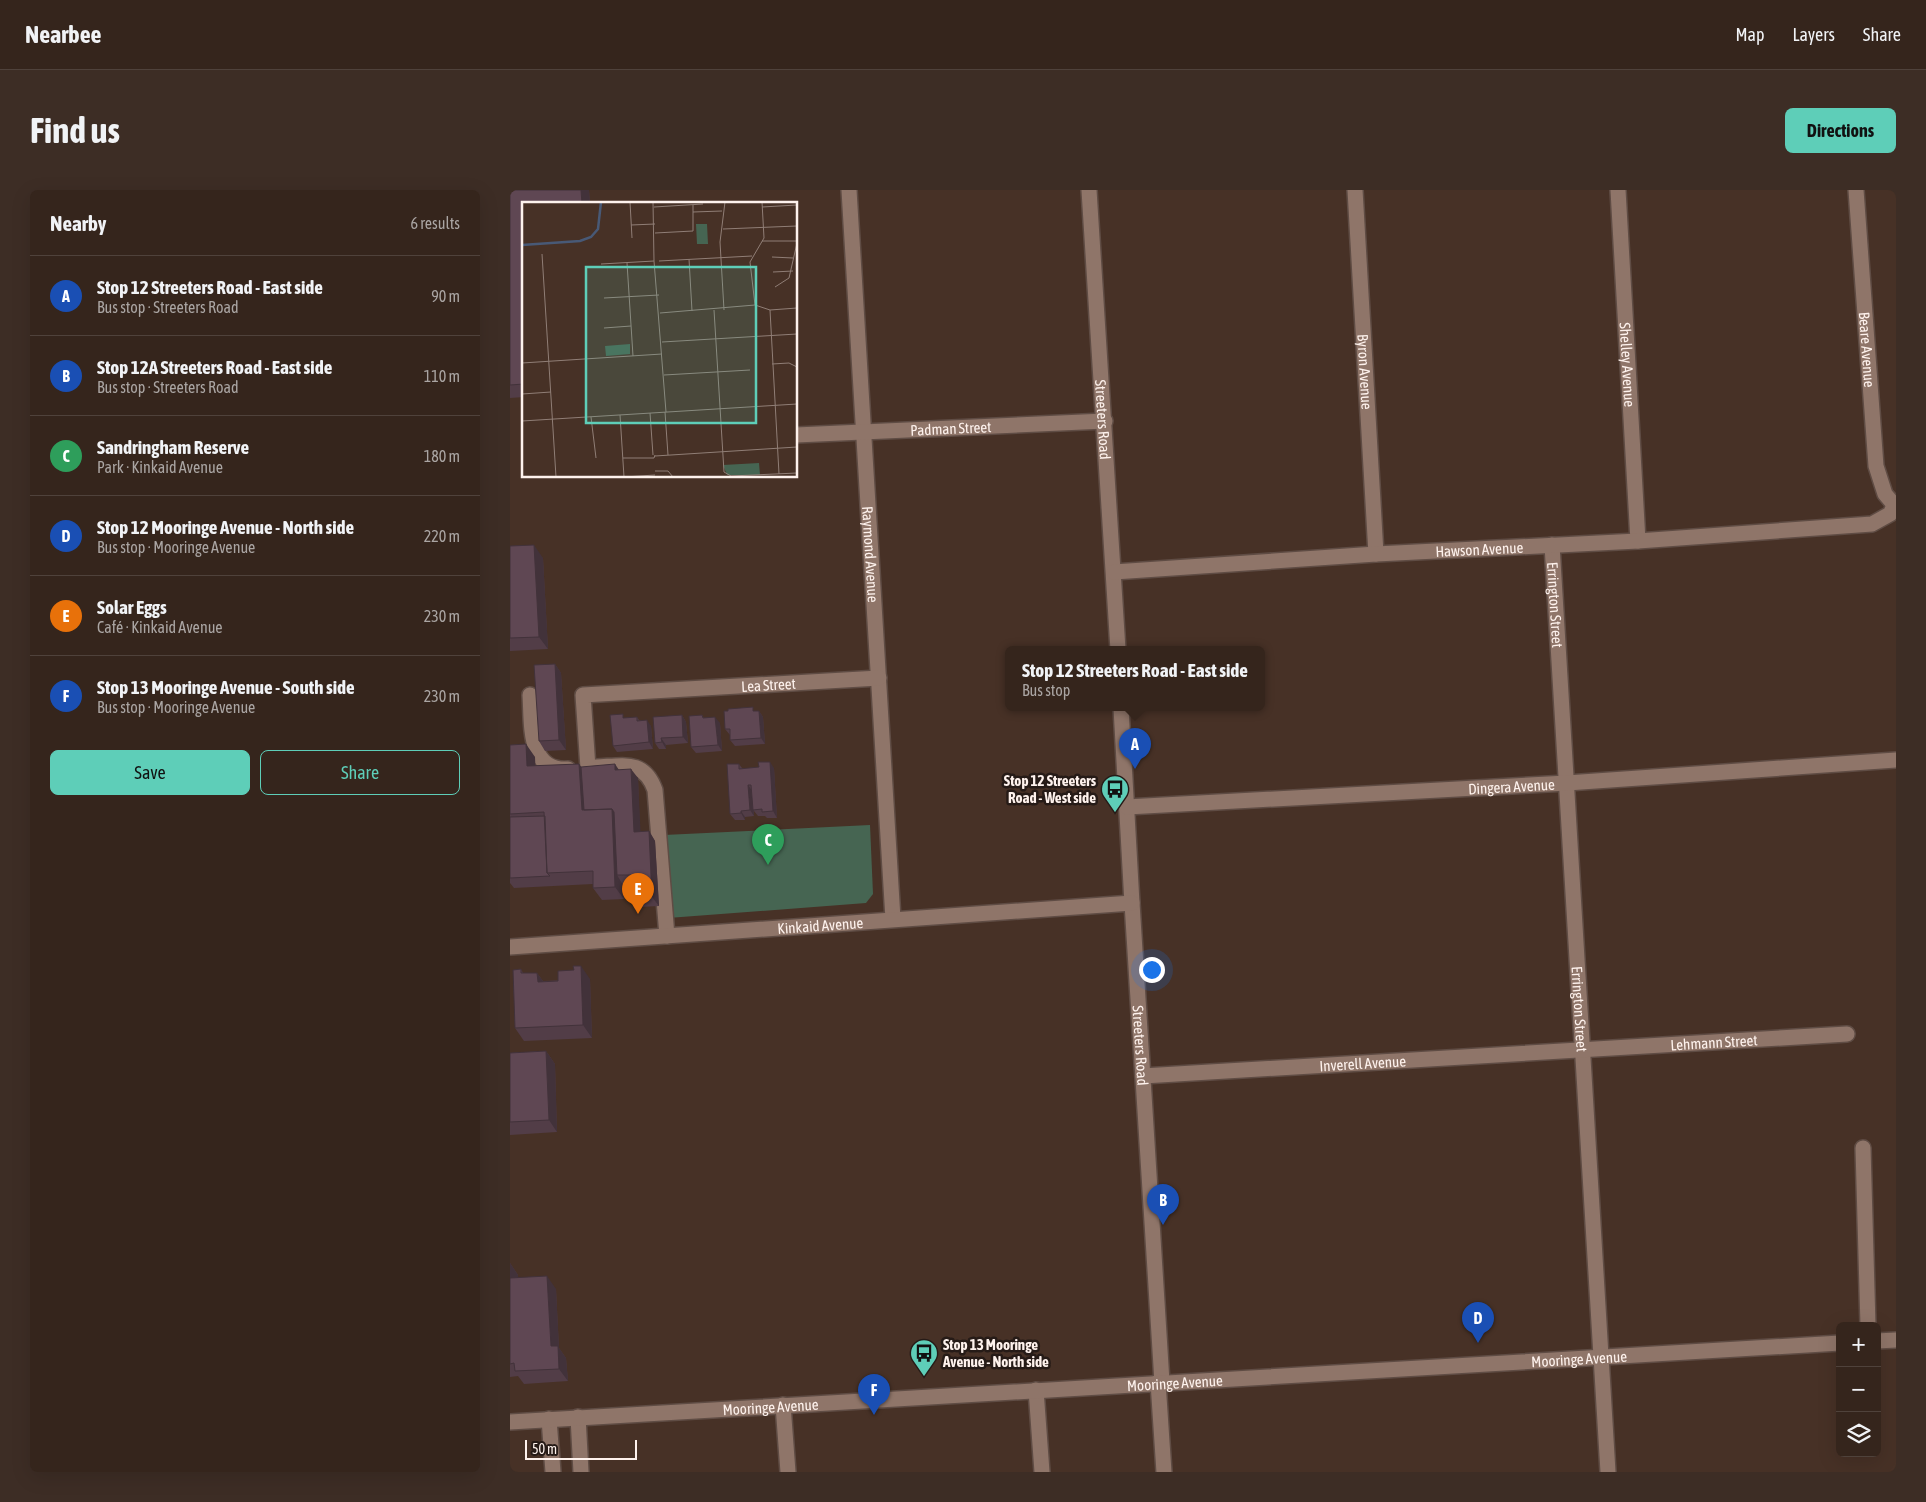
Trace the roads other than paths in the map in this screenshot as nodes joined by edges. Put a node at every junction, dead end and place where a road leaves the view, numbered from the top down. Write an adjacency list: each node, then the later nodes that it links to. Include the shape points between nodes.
1 (849, 190): 7 (street, Raymond Avenue)
2 (1089, 190): 6 (street, Streeters Road)
3 (1354, 190): 12 (street, Byron Avenue)
4 (1618, 190): 10 (street, Shelley Avenue)
5 (1856, 190): 9 (street, Beare Avenue, via 1876,466 1885,494)
6 (1105, 421): 7 (street, Padman Street); 13 (street, Streeters Road)
7 (865, 431): 8 (street, Padman Street); 15 (street, Raymond Avenue)
8 (798, 435)
9 (1895, 506): 10 (street, Hawson Avenue, via 1890,514 1872,524)
10 (1638, 541): 11 (street, Hawson Avenue)
11 (1552, 545): 12 (street, Hawson Avenue); 20 (street, Errington Street)
12 (1376, 554): 13 (street, Hawson Avenue)
13 (1114, 572): 14 (street, Streeters Road)
14 (1118, 646)
15 (879, 678): 19 (street, Lea Street, via 582,695); 23 (street, Raymond Avenue)
16 (530, 695): 19 (street, via 534,748 542,759 557,770)
17 (1122, 711): 21 (street, Streeters Road)
18 (1896, 760): 20 (street, Dingera Avenue)
19 (588, 768): 24 (street, via 632,765 648,775 652,782)
20 (1567, 783): 21 (street, Dingera Avenue); 27 (street, Errington Street)
21 (1127, 807): 22 (street, Streeters Road)
22 (1132, 903): 23 (street, Kinkaid Avenue); 28 (street, Streeters Road)
23 (893, 919): 24 (street, Kinkaid Avenue)
24 (667, 936): 25 (street, Kinkaid Avenue)
25 (510, 947)
26 (1847, 1034): 27 (street, Lehmann Street)
27 (1583, 1050): 28 (street, Inverell Avenue); 34 (street, Errington Street)
28 (1143, 1076): 35 (street, Streeters Road)
29 (1863, 1148): 30 (street)
30 (1868, 1322)
31 (1896, 1340): 32 (street)
32 (1881, 1341)
33 (1836, 1343): 34 (street, Mooringe Avenue)
34 (1601, 1357): 35 (street, Mooringe Avenue); 46 (street, Errington Street)
35 (1160, 1382): 36 (street, Mooringe Avenue); 45 (street, Streeters Road)
36 (1036, 1390): 37 (street, Mooringe Avenue); 44 (street)
37 (783, 1405): 38 (street, Mooringe Avenue); 43 (street)
38 (578, 1418): 39 (street, Mooringe Avenue); 42 (street)
39 (549, 1420): 40 (street, Mooringe Avenue); 41 (street)
40 (510, 1422)
41 (553, 1472)
42 (582, 1472)
43 (788, 1472)
44 (1042, 1472)
45 (1164, 1472)
46 (1608, 1472)

